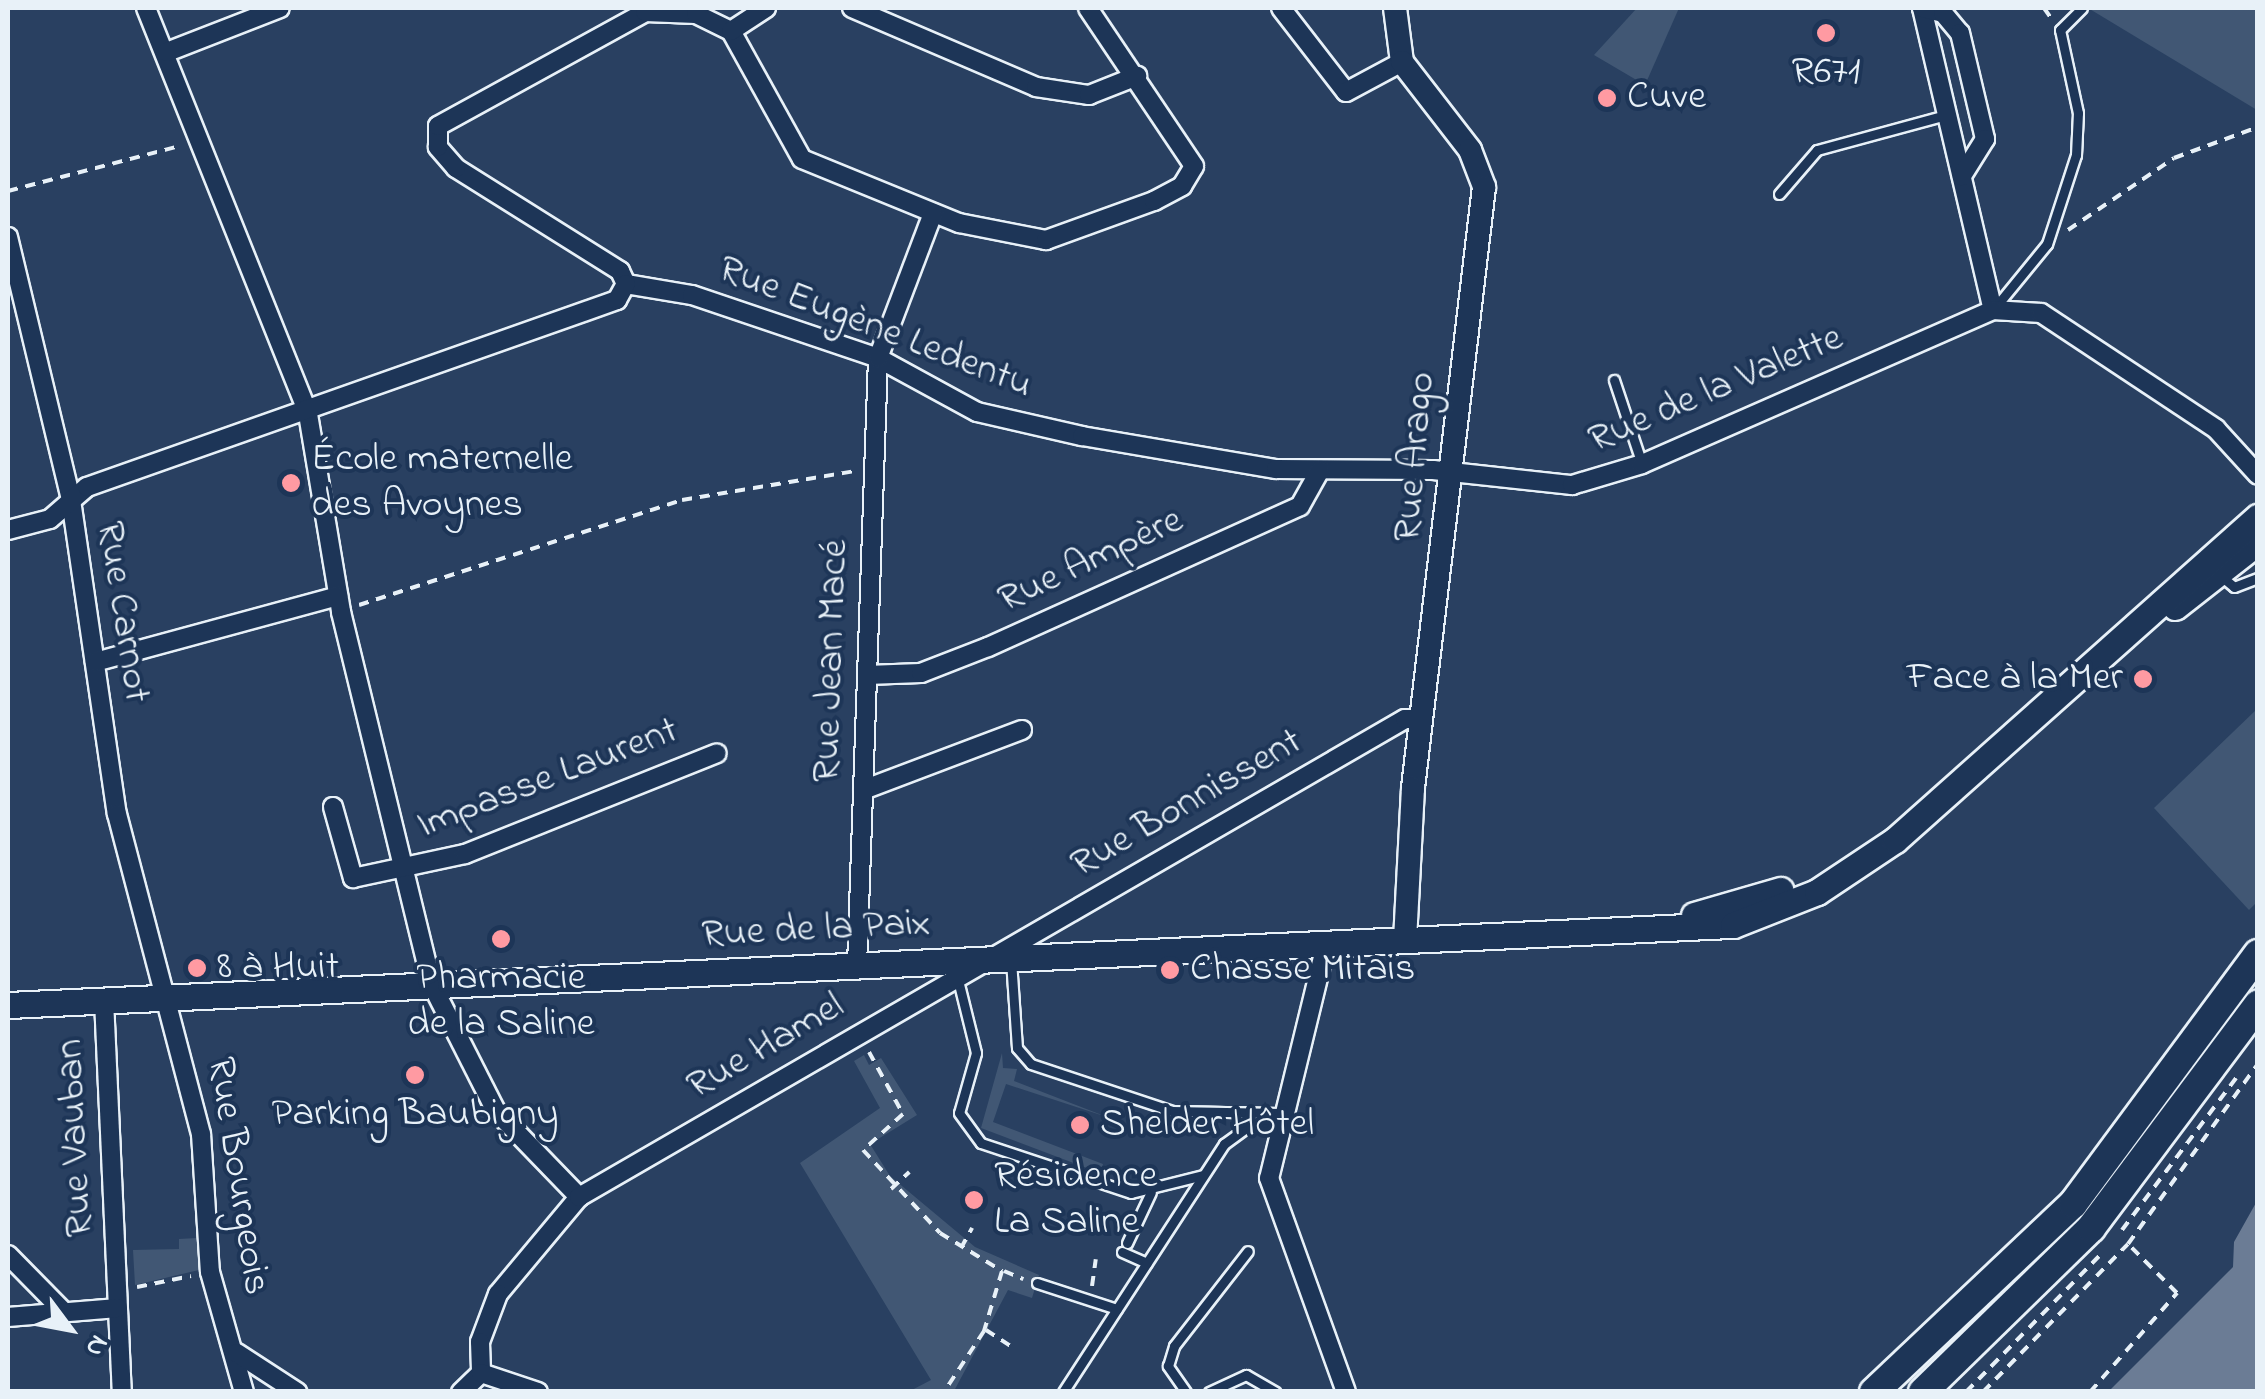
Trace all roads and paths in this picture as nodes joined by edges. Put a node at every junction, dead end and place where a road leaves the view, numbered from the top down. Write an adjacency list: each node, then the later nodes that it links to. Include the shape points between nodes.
1 (146, 8): 12 (street)
2 (280, 8): 10 (street)
3 (766, 8): 11 (street)
4 (852, 8): 14 (street, via 1036,87 1089,95)
5 (1088, 8): 14 (street)
6 (1280, 8): 13 (street, via 1346,92)
7 (1395, 8): 13 (street)
8 (1922, 8): 15 (street); 18 (street, via 1943,13 1960,33 1984,139)
9 (2082, 8): 23 (lane, via 2060,30 2078,130)
10 (258, 12): 12 (street)
11 (731, 31): 21 (street, via 802,159); 24 (street, via 696,14 645,12 457,108 438,126 438,147 456,168 620,271)
12 (167, 52): 17 (street)
13 (1402, 62): 32 (street, Rue Arago, via 1470,150 1484,188)
14 (1137, 76): 21 (street, via 1194,166 1182,186 1046,240)
15 (1948, 114): 18 (street); 20 (lane, via 1817,150)
16 (2258, 128): 23 (path, via 2174,158)
17 (203, 140): 19 (path); 28 (street)
18 (1962, 176): 25 (street)
19 (8, 191)
20 (1779, 194)
21 (933, 214): 26 (street, Rue Jean Macé)
22 (8, 237): 34 (street, Rue Carnot)
23 (2047, 244): 25 (lane)
24 (626, 284): 26 (street, Rue Eugène Ledentu, via 692,295); 28 (street, via 617,300)
25 (1993, 310): 29 (street, Rue de la Valette); 33 (street, via 2041,313 2216,429)
26 (878, 358): 30 (street, Rue Jean Macé); 31 (street, Rue Eugène Ledentu, via 909,382 1002,419 1251,466)
27 (1614, 380): 29 (lane)
28 (308, 414): 34 (street); 40 (street)
29 (1642, 464): 32 (street, Rue de la Valette, via 1572,485)
30 (874, 470): 40 (path, via 783,478 591,526); 43 (street, Rue Jean Macé)
31 (1320, 470): 32 (street, Rue Eugène Ledentu); 43 (street, Rue Ampère, via 1300,506 988,648 921,673)
32 (1457, 473): 44 (street, Rue Arago)
33 (2258, 475)
34 (72, 500): 36 (street, via 42,522); 42 (street, Rue Carnot)
35 (2258, 517): 41 (main road)
36 (8, 530)
37 (2258, 542): 38 (main road)
38 (2219, 574): 39 (lane, via 2234,586); 41 (main road)
39 (2258, 578)
40 (340, 604): 42 (street); 49 (street)
41 (2118, 646): 50 (main road, Rue de la Paix, via 1895,840 1817,892 1733,925)
42 (96, 662): 57 (street, Rue Carnot, via 123,844)
43 (867, 675): 47 (street, Rue Jean Macé)
44 (1423, 719): 50 (street, Rue Arago); 53 (street, Rue Bonnissent, via 1404,718)
45 (1022, 730): 47 (street)
46 (716, 753): 49 (street, Impasse Laurent, via 465,854)
47 (863, 790): 54 (street, Rue Jean Macé)
48 (333, 808): 49 (street, Impasse Laurent, via 353,878)
49 (403, 868): 56 (street)
50 (1406, 941): 51 (main road, Rue de la Paix)
51 (1326, 945): 53 (main road, Rue de la Paix); 63 (street, via 1323,982)
52 (2258, 954): 101 (main road, via 2074,1204 1966,1314)
53 (1000, 960): 54 (main road, Rue de la Paix); 55 (street, Rue Hamel); 63 (lane, via 1025,1061 1172,1111)
54 (857, 966): 56 (main road, Rue de la Paix)
55 (957, 978): 61 (street, Rue Hamel); 67 (lane, via 976,1053 958,1102 970,1134 1017,1159)
56 (432, 985): 57 (main road, Rue de la Paix); 68 (street, via 496,1112)
57 (170, 997): 58 (main road, Rue de la Paix); 77 (street, Rue Bourgeois, via 201,1134)
58 (104, 1000): 59 (main road, Rue de la Paix); 79 (street, Rue Vauban)
59 (8, 1005)
60 (2258, 1005): 102 (main road, via 2092,1228)
61 (864, 1032): 66 (path, via 902,1114 862,1145); 68 (street, Rue Hamel)
62 (2258, 1064): 70 (path)
63 (1278, 1119): 65 (lane, via 1232,1134); 100 (street, via 1272,1197)
64 (909, 1172): 66 (path)
65 (1204, 1175): 67 (lane); 75 (lane)
66 (891, 1189): 71 (path)
67 (1151, 1192): 75 (lane, via 1124,1247)
68 (579, 1197): 87 (street, via 488,1310)
69 (972, 1228): 71 (path)
70 (2128, 1244): 103 (path); 104 (path, via 2177,1293)
71 (961, 1248): 76 (path)
72 (1248, 1252): 97 (lane, via 1174,1346 1168,1366)
73 (8, 1255): 82 (street)
74 (1096, 1259): 80 (path)
75 (1147, 1263): 81 (lane)
76 (1002, 1271): 78 (path); 84 (path)
77 (210, 1272): 79 (path); 86 (street, Rue Bourgeois)
78 (1037, 1283): 80 (lane)
79 (118, 1299): 82 (street); 89 (street, Rue Vauban)
80 (1088, 1300): 81 (lane)
81 (1117, 1309): 96 (lane)
82 (65, 1312): 83 (street)
83 (8, 1318)
84 (985, 1330): 85 (path); 88 (path)
85 (1015, 1349)
86 (237, 1352): 90 (street); 91 (street, Rue Bourgeois)
87 (481, 1372): 92 (street); 93 (street)
88 (950, 1384): 94 (path); 95 (path)
89 (122, 1392)
90 (244, 1392)
91 (297, 1392)
92 (461, 1392)
93 (538, 1392)
94 (944, 1392)
95 (958, 1392)
96 (1063, 1392)
97 (1186, 1392)
98 (1208, 1392): 99 (lane, via 1246,1376)
99 (1274, 1392)
100 (1346, 1392)
101 (1874, 1392)
102 (1923, 1392)
103 (1983, 1392)
104 (2090, 1392)

